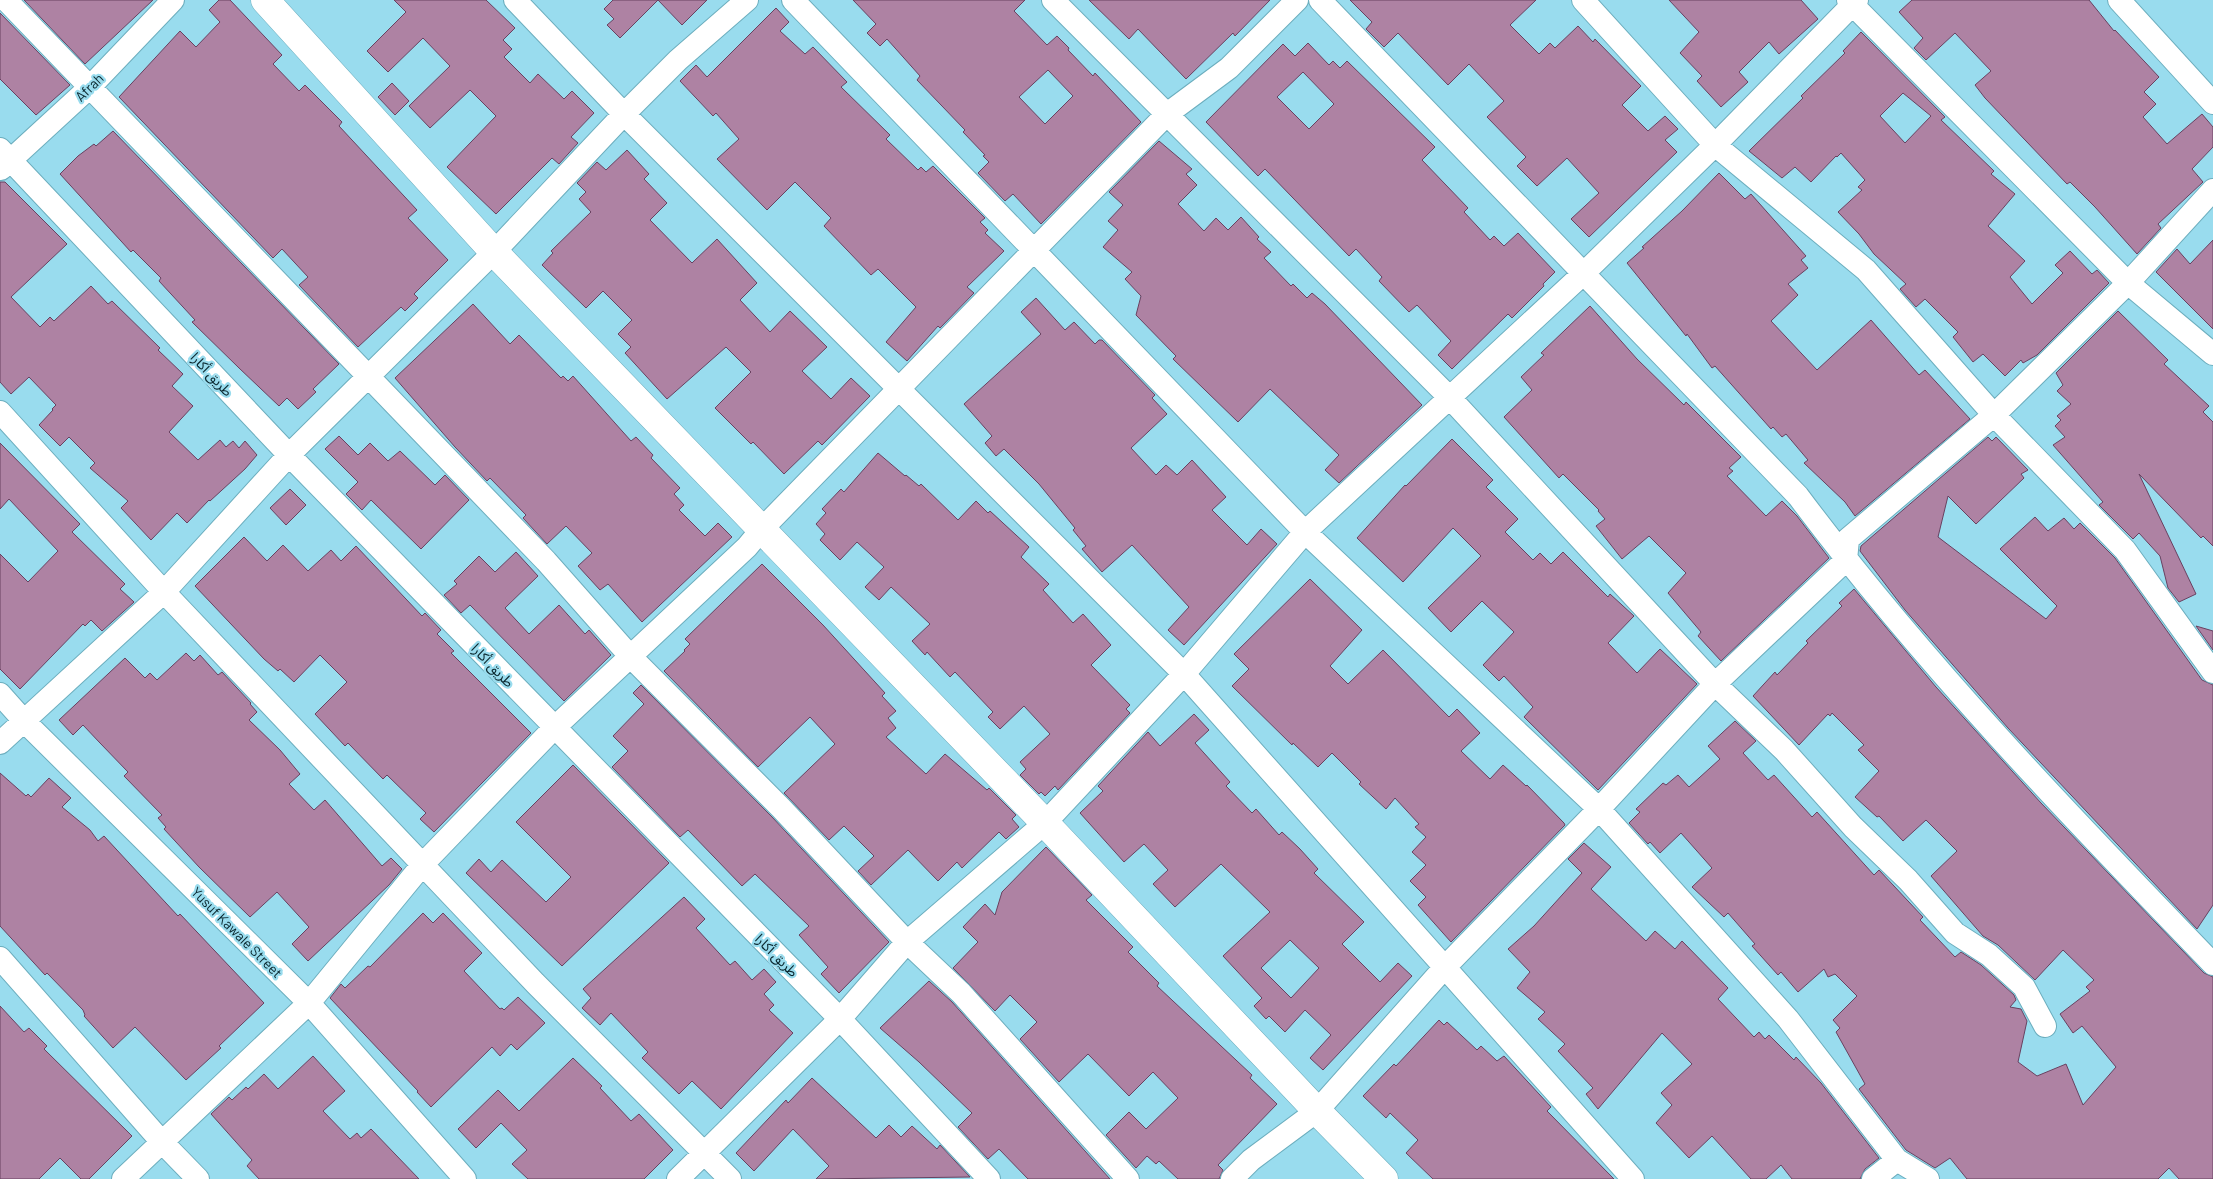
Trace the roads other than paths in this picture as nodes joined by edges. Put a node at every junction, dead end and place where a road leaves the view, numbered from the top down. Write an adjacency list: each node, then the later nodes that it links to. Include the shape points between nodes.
1 (6, 0): 13 (street)
2 (173, 0): 13 (street, Afrah)
3 (265, 0): 21 (street)
4 (515, 0): 15 (street)
5 (748, 0): 15 (street, via 678,60)
6 (793, 0): 20 (street)
7 (1053, 0): 16 (street)
8 (1296, 0): 16 (street, via 1229,68)
9 (1320, 0): 22 (street)
10 (1583, 0): 17 (street)
11 (2119, 0): 14 (street)
12 (1852, 2): 17 (street); 23 (street)
13 (89, 88): 18 (street, Afrah); 25 (street)
14 (2213, 102)
15 (624, 114): 21 (street); 26 (street)
16 (1167, 114): 20 (street); 27 (street)
17 (1715, 145): 22 (street); 29 (street, via 1866,270)
18 (3, 160): 30 (street, طريق أكارا)
19 (2213, 190): 23 (street)
20 (1034, 249): 26 (street); 32 (street)
21 (494, 252): 25 (street); 31 (street)
22 (1584, 273): 27 (street); 33 (street, via 1798,496)
23 (2128, 283): 24 (street); 29 (street)
24 (2213, 354)
25 (368, 376): 30 (street); 35 (street, via 546,561)
26 (899, 389): 31 (street); 37 (street)
27 (1451, 399): 32 (street); 38 (street)
28 (0, 412): 34 (street)
29 (1994, 415): 33 (street, via 1848,539); 36 (street, via 2125,550)
30 (289, 455): 34 (street); 41 (street, طريق أكارا)
31 (762, 529): 35 (street, via 747,547); 44 (street)
32 (1305, 532): 37 (street); 43 (street)
33 (1846, 560): 38 (street); 48 (street, via 1949,683)
34 (164, 592): 40 (street); 45 (street)
35 (630, 656): 41 (street); 46 (street, via 781,808)
36 (2213, 672)
37 (1184, 674): 44 (street); 49 (street)
38 (1715, 684): 43 (street); 52 (street, via 1784,750 1955,933 1989,955 2024,987)
39 (0, 694): 40 (street, Yusuf Kawale Street)
40 (24, 722): 42 (street); 50 (street, Yusuf Kawale Street)
41 (554, 728): 45 (street); 51 (street, طريق أكارا)
42 (0, 744)
43 (1599, 809): 49 (street); 56 (street, via 1788,1019)
44 (1045, 823): 46 (street); 53 (street)
45 (423, 864): 50 (street); 55 (street, via 535,983)
46 (907, 942): 51 (street); 63 (street, via 961,993)
47 (0, 958): 54 (street)
48 (2213, 964)
49 (1445, 967): 53 (street); 66 (street)
50 (309, 1003): 54 (street); 59 (street, Yusuf Kawale Street)
51 (840, 1019): 55 (street); 62 (street, طريق أكارا)
52 (2045, 1026)
53 (1317, 1111): 64 (street, via 1251,1160); 65 (street)
54 (162, 1141): 57 (street); 58 (street)
55 (705, 1152): 60 (street); 61 (street)
56 (1897, 1160): 67 (street); 68 (street)
57 (123, 1179)
58 (198, 1179)
59 (465, 1179)
60 (678, 1179)
61 (730, 1179)
62 (989, 1179)
63 (1128, 1179)
64 (1232, 1179)
65 (1384, 1179)
66 (1633, 1179)
67 (1873, 1179)
68 (1928, 1179)

